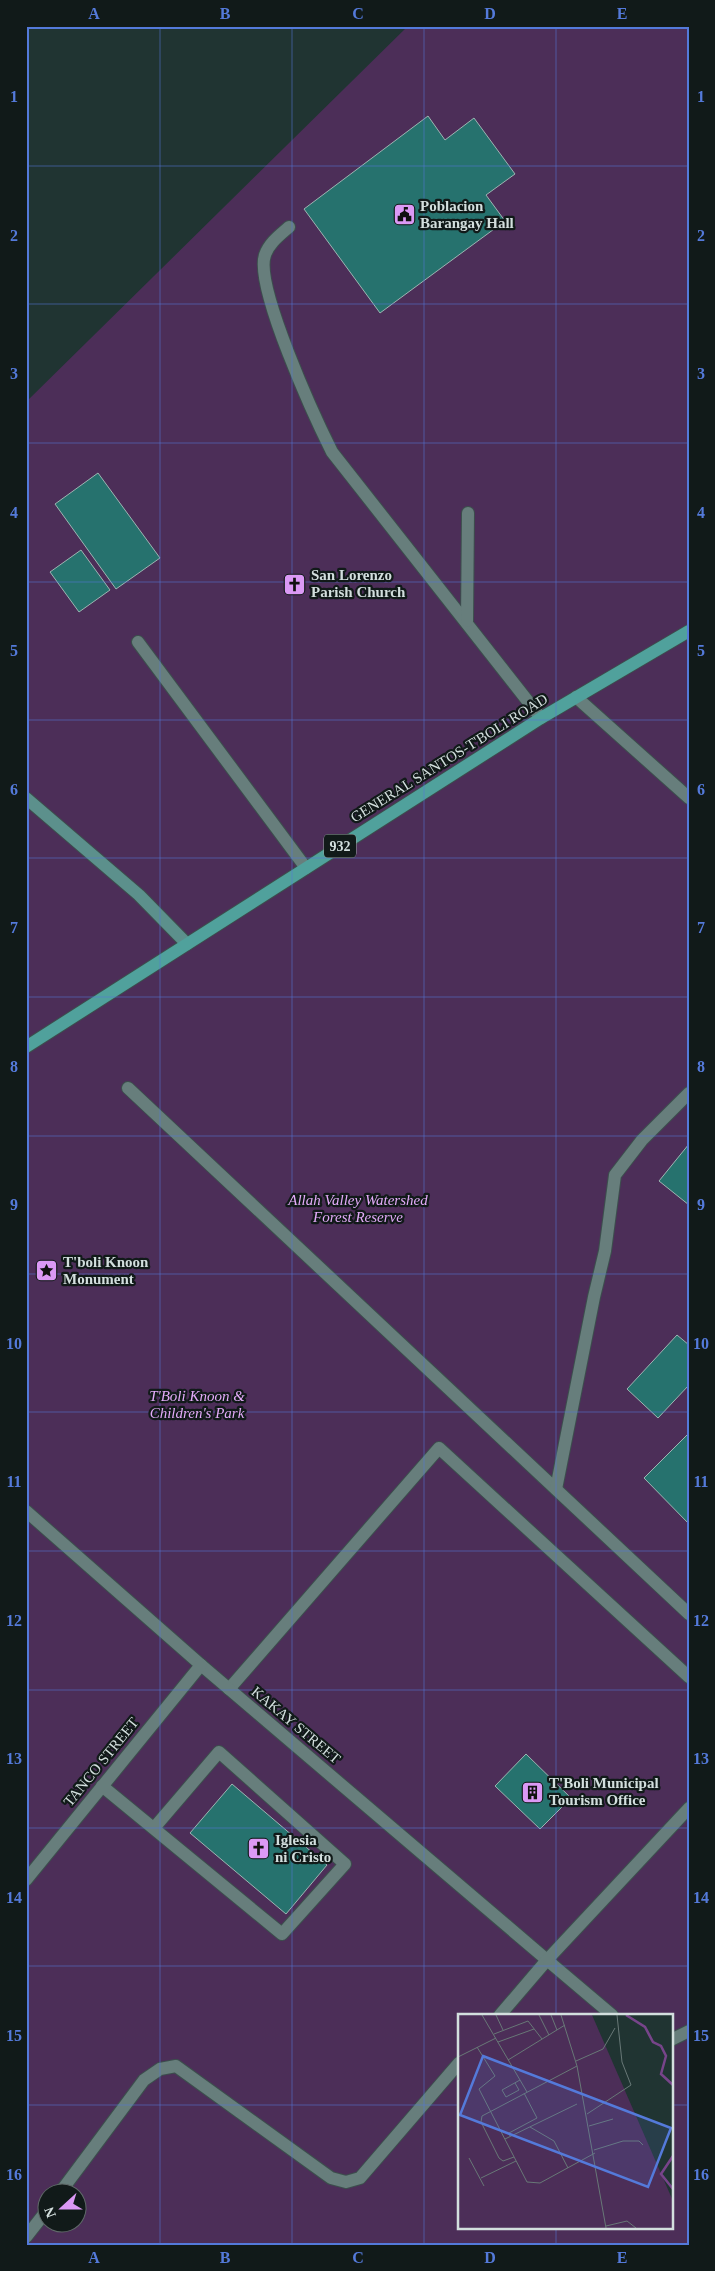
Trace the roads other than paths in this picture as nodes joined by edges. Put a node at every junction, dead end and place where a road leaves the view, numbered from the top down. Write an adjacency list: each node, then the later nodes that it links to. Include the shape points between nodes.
1 (290, 227): 3 (street, via 274,240 264,257 266,282 278,325 313,415 332,452)
2 (468, 513): 3 (street)
3 (467, 621): 7 (street)
4 (689, 631): 6 (main road, GENERAL SANTOS-T'BOLI ROAD / 932)
5 (138, 642): 10 (street)
6 (576, 697): 7 (main road, GENERAL SANTOS-T'BOLI ROAD / 932); 9 (street)
7 (541, 718): 10 (main road, GENERAL SANTOS-T'BOLI ROAD / 932)
8 (26, 798): 11 (street, via 139,895)
9 (689, 798)
10 (306, 868): 11 (main road, GENERAL SANTOS-T'BOLI ROAD / 932)
11 (188, 944): 12 (main road, GENERAL SANTOS-T'BOLI ROAD / 932)
12 (26, 1047)
13 (128, 1088): 15 (street)
14 (689, 1093): 15 (street, via 642,1140 615,1175 605,1251)
15 (556, 1490): 17 (street)
16 (26, 1511): 18 (street, KAKAY STREET)
17 (689, 1614)
18 (202, 1665): 20 (street, KAKAY STREET); 21 (street, TANCO STREET)
19 (689, 1677): 20 (street, via 439,1448)
20 (229, 1689): 25 (street, KAKAY STREET)
21 (102, 1786): 23 (street); 24 (street, TANCO STREET)
22 (689, 1808): 25 (street)
23 (154, 1828): 23 (street, via 282,1934 345,1864 219,1752)
24 (26, 1880)
25 (547, 1960): 26 (street); 27 (street, KAKAY STREET)
26 (501, 2014)
27 (611, 2014)
28 (689, 2032): 29 (street)
29 (672, 2040)
30 (458, 2063): 31 (street, via 360,2178 346,2182 331,2178 176,2066 160,2069 144,2080)
31 (66, 2184)
32 (38, 2222): 33 (street)
33 (26, 2237)

